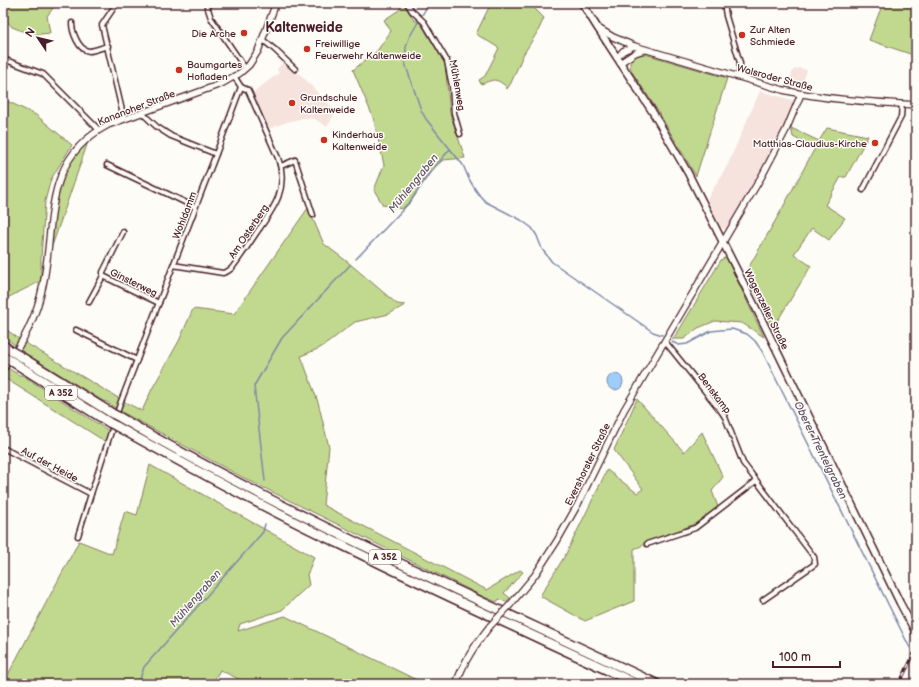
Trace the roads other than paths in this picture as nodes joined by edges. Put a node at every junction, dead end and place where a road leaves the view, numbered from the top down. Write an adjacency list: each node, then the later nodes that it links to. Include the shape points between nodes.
1 (117, 3): 10 (street, via 102,25)
2 (206, 3): 15 (street, via 211,18)
3 (276, 3): 9 (street, Kananoher Straße)
4 (407, 3): 26 (street, Mühlenweg, via 428,28 447,61 454,112)
5 (582, 3): 8 (main road, Wagenzeller Straße)
6 (724, 3): 18 (street, via 740,63)
7 (72, 23): 10 (street, via 74,37 84,49 89,51)
8 (597, 27): 11 (street, Walsroder Straße); 14 (main road, Wagenzeller Straße)
9 (262, 40): 15 (street, Kananoher Straße, via 258,51); 16 (street)
10 (108, 46): 24 (street)
11 (634, 46): 12 (street, Walsroder Straße); 14 (street, via 623,51)
12 (646, 50): 14 (street, via 635,52); 18 (street, Walsroder Straße)
13 (3, 59): 25 (street, via 43,74)
14 (619, 61): 34 (main road, Wagenzeller Straße, via 671,141)
15 (245, 68): 17 (street, Kananoher Straße)
16 (295, 69)
17 (234, 76): 19 (street); 23 (street, Kananoher Straße, via 221,84)
18 (739, 77): 20 (street, Walsroder Straße)
19 (241, 87): 27 (street, Wohldamm); 29 (street, Am Osterberg, via 248,90)
20 (801, 94): 21 (street, Walsroder Straße); 34 (street, Evershorster Straße, via 772,157)
21 (902, 104): 22 (street, Walsroder Straße); 30 (street, via 901,117)
22 (916, 105)
23 (142, 113): 24 (street, Kananoher Straße); 27 (street, via 171,136)
24 (124, 119): 25 (street, Kananoher Straße)
25 (99, 130): 44 (street, Kananoher Straße, via 74,152 62,172 53,202 46,266 38,304 20,346)
26 (460, 134)
27 (216, 154): 31 (street, Wohldamm)
28 (107, 166): 31 (street)
29 (281, 166): 32 (street, via 295,160); 35 (street, Am Osterberg, via 282,185 275,207 232,268 223,273)
30 (863, 190)
31 (195, 207): 35 (street, Wohldamm)
32 (313, 215)
33 (123, 232): 36 (street, Ginsterweg)
34 (723, 242): 40 (street, Evershorster Straße); 51 (main road, Wagenzeller Straße)
35 (173, 265): 38 (street, Wohldamm)
36 (103, 276): 37 (street, Ginsterweg); 38 (street, Ginsterweg)
37 (89, 302)
38 (159, 303): 43 (street, Wohldamm)
39 (76, 330): 43 (street)
40 (664, 342): 46 (street, Benskamp, via 725,417 743,463); 52 (street, Evershorster Straße, bridge, via 624,410 557,541 535,575 476,644 463,664)
41 (3, 345): 54 (highway, A 352, via 116,416 229,479 457,591)
42 (7, 359): 53 (highway, A 352, via 113,424 225,486 419,583)
43 (137, 360): 47 (street, Wohldamm)
44 (3, 369)
45 (3, 448): 47 (street, Auf der Heide)
46 (756, 481): 49 (street, via 695,528); 50 (street, Benskamp, via 814,557 815,564)
47 (91, 494): 48 (street, Wohldamm)
48 (78, 536)
49 (647, 544)
50 (763, 600)
51 (916, 634)
52 (456, 684)
53 (637, 684)
54 (657, 684)

